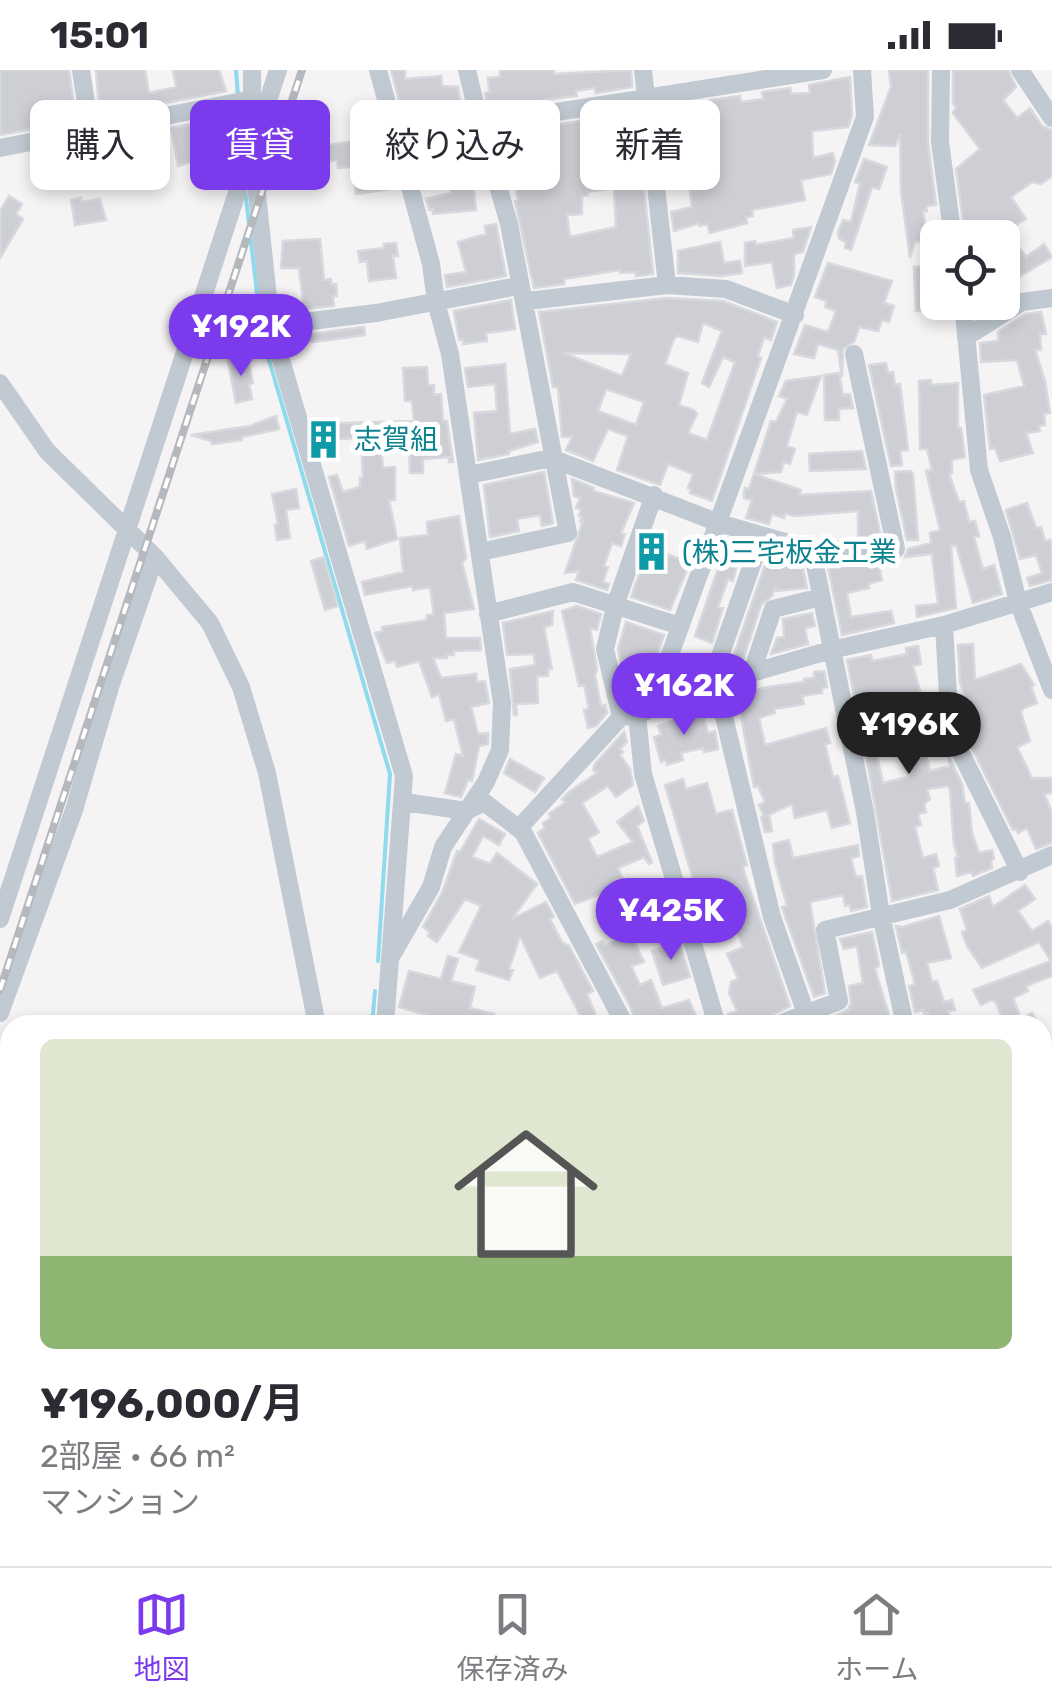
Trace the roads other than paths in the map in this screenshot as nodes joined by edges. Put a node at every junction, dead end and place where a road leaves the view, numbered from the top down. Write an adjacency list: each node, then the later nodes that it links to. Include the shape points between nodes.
1 (80, 70): 12 (street)
2 (252, 70): 11 (street)
3 (278, 70): 13 (street)
4 (378, 70): 28 (street)
5 (467, 70): 14 (street)
6 (643, 70): 15 (street)
7 (823, 70): 15 (street)
8 (862, 70): 29 (street, via 865,117)
9 (941, 70): 24 (street, via 940,142)
10 (1020, 70): 17 (street)
11 (253, 99): 16 (street)
12 (85, 100)
13 (268, 100)
14 (474, 100)
15 (646, 100)
16 (170, 115)
17 (1052, 118)
18 (30, 142): 19 (street)
19 (0, 148)
20 (238, 190): 39 (street)
21 (257, 190): 31 (street)
22 (499, 190): 26 (street)
23 (656, 190): 25 (street)
24 (951, 220)
25 (666, 284): 26 (street, via 528,301); 29 (street, via 726,289)
26 (518, 286): 28 (street); 35 (street)
27 (1052, 298): 32 (street, via 1022,302)
28 (436, 302): 31 (street); 36 (street)
29 (795, 315): 38 (street)
30 (965, 320): 32 (street)
31 (271, 326): 56 (street, via 398,745)
32 (966, 337): 46 (street, via 979,470)
33 (854, 354): 41 (street, via 896,549)
34 (0, 383): 39 (street, via 47,451)
35 (551, 458): 36 (street); 37 (street); 42 (street, via 568,534)
36 (469, 475): 42 (street)
37 (654, 495): 38 (street); 47 (street)
38 (719, 522): 40 (street); 50 (street)
39 (128, 532): 43 (street); 62 (street)
40 (762, 536): 41 (street); 53 (street)
41 (812, 550): 45 (street)
42 (480, 552): 48 (street)
43 (155, 557): 64 (street); 65 (street, via 210,622 241,687 267,773)
44 (1052, 592): 46 (street)
45 (821, 597): 51 (street); 52 (street, via 773,609)
46 (1018, 602): 49 (street); 54 (street)
47 (616, 604): 48 (street, via 573,592); 50 (street); 55 (street, via 605,649)
48 (488, 614): 57 (street, via 502,702 500,750)
49 (944, 625): 51 (street); 60 (street, via 950,731)
50 (680, 626): 55 (street)
51 (832, 650): 52 (street); 61 (street)
52 (750, 675): 53 (street)
53 (710, 685): 55 (street); 69 (street, via 720,700 772,917)
54 (1052, 690)
55 (636, 713): 58 (street); 68 (street, via 643,774)
56 (404, 802): 57 (street); 63 (street)
57 (467, 810): 58 (street, via 484,802); 63 (street)
58 (519, 828): 67 (street)
59 (1052, 855): 60 (street)
60 (1020, 872): 61 (street, via 950,900)
61 (881, 916): 70 (street, via 825,930 839,1001); 71 (street)
62 (0, 919)
63 (392, 956): 66 (street)
64 (0, 1013)
65 (315, 1015)
66 (386, 1015)
67 (620, 1015)
68 (714, 1015)
69 (807, 1015)
70 (815, 1015)
71 (903, 1015)

